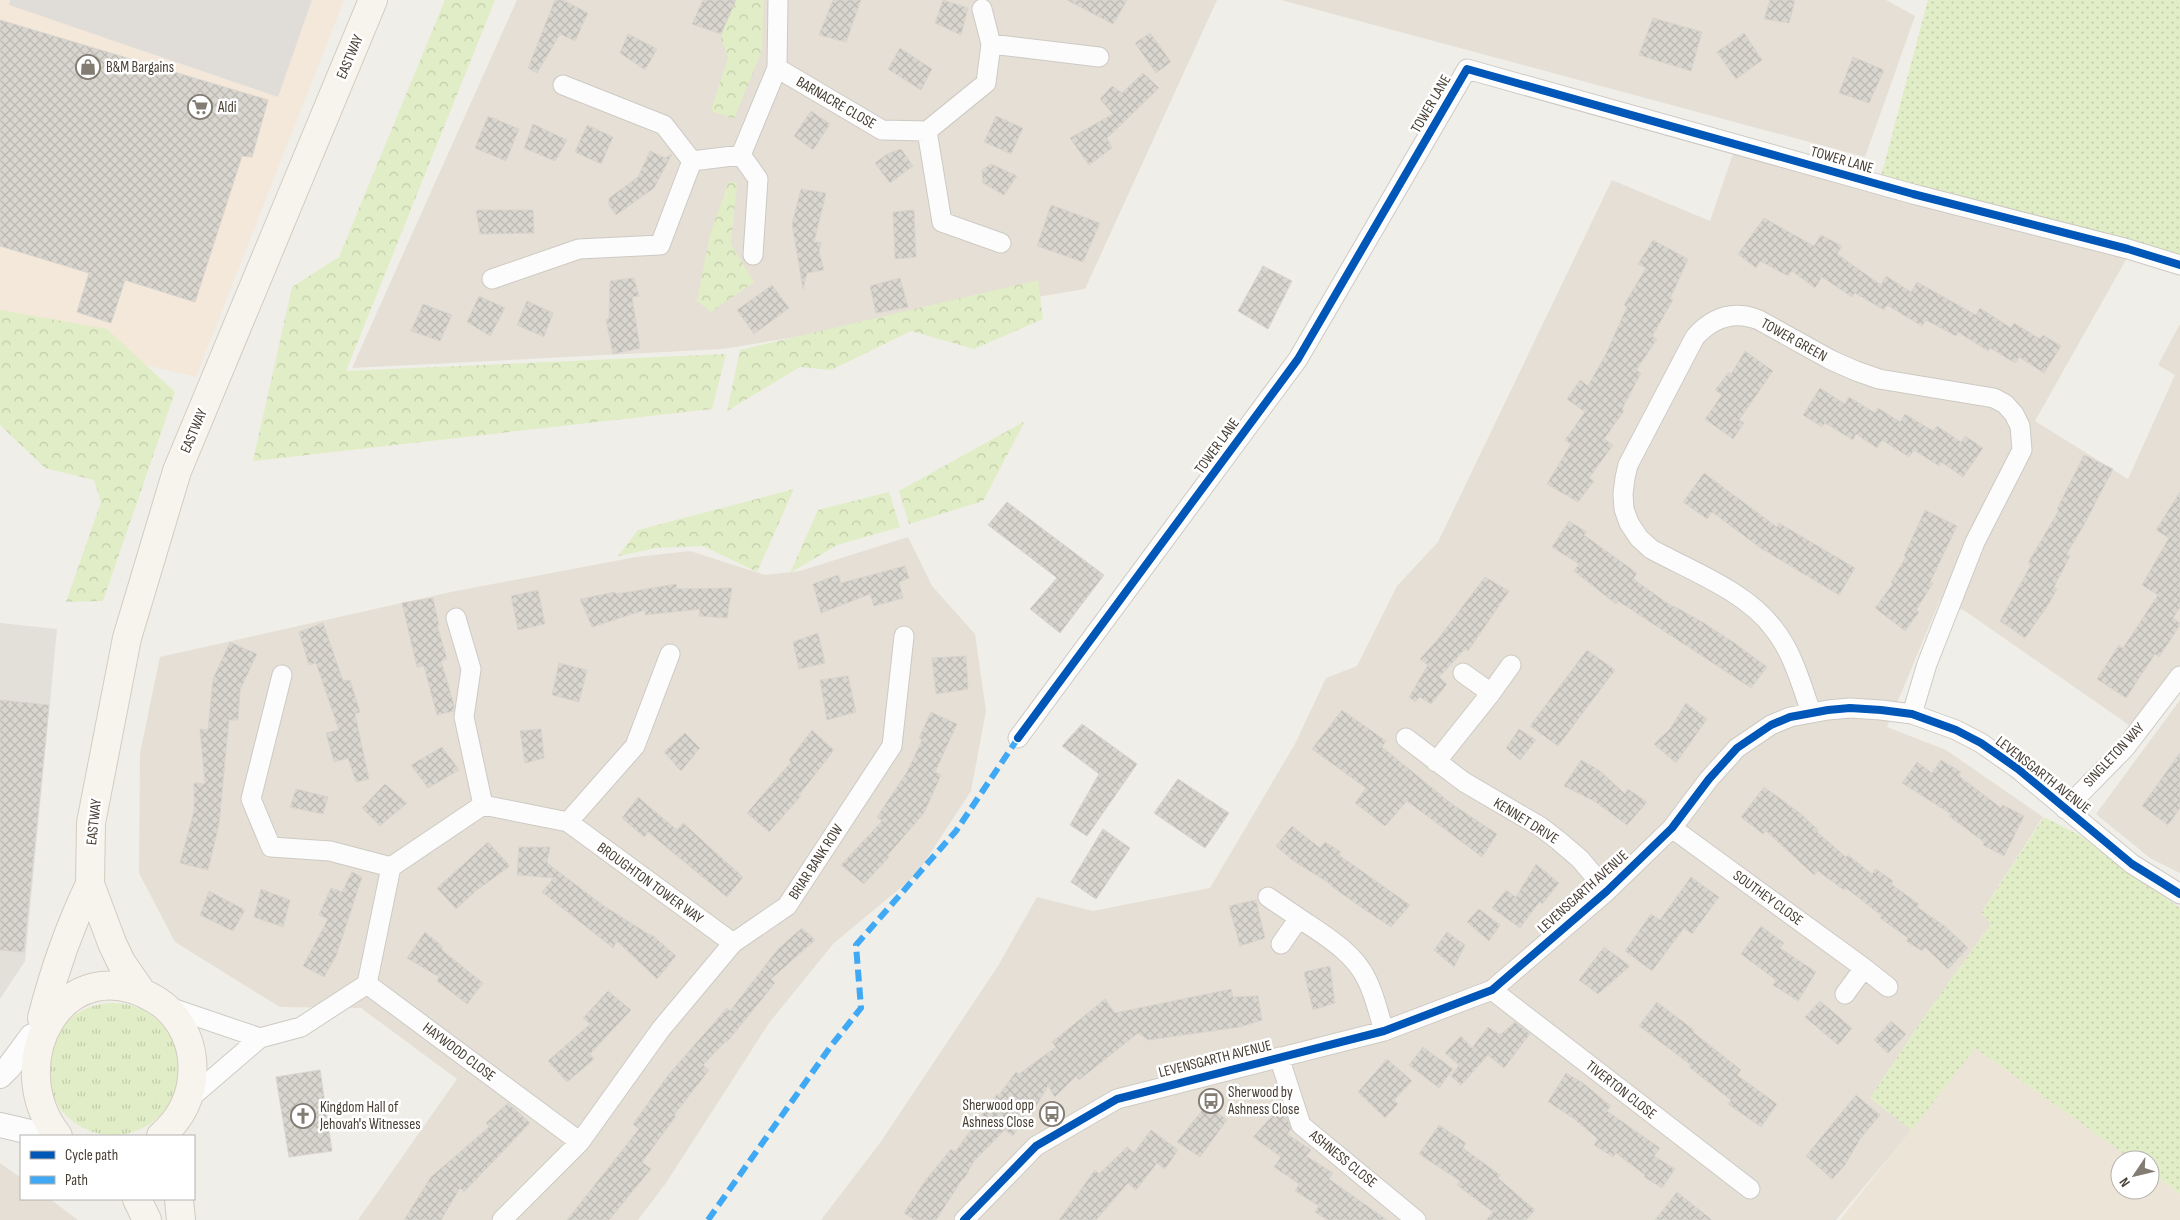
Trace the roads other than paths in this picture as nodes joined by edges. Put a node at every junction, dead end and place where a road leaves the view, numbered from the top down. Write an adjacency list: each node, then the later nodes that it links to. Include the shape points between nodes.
1 (374, 0): 33 (main road, EASTWAY, via 177,471 127,638 91,823)
2 (778, 0): 6 (street)
3 (982, 9): 4 (street)
4 (991, 44): 5 (street); 8 (street, via 986,83)
5 (1100, 57)
6 (777, 68): 8 (street, BARNACRE CLOSE, via 882,130); 9 (street)
7 (564, 85): 10 (street, via 664,125)
8 (927, 132): 11 (street, via 942,222)
9 (741, 156): 10 (street); 12 (street, via 758,179)
10 (692, 161): 14 (street, via 660,245 579,249)
11 (1001, 243)
12 (753, 255)
13 (2180, 265): 25 (street, TOWER LANE, via 1467,69 1298,359)
14 (492, 279)
15 (456, 618): 28 (street, via 472,669 464,717)
16 (904, 636): 38 (street, BRIAR BANK ROW, via 892,746 787,906)
17 (670, 654): 30 (street, via 635,746)
18 (1511, 665): 22 (street)
19 (1463, 673): 22 (street)
20 (282, 675): 32 (street, via 251,799 271,847 330,851)
21 (2180, 676): 29 (street, SINGLETON WAY, via 2125,748)
22 (1491, 693): 27 (street)
23 (1811, 712): 24 (street, LEVENSGARTH AVENUE, via 1850,708); 24 (street, TOWER GREEN, via 1794,664 1774,629 1744,598 1650,549 1639,538 1624,509 1628,465 1695,337 1703,328 1725,316 1742,315 1759,320 1831,360 1880,379 1994,398 2005,404 2020,426 2022,450 1975,542 1927,664); 31 (street, LEVENSGARTH AVENUE, via 1771,725 1737,748)
24 (1912, 714): 29 (street, LEVENSGARTH AVENUE, via 1981,743)
25 (1018, 738)
26 (1406, 738): 27 (street, KENNET DRIVE)
27 (1436, 762): 34 (street, KENNET DRIVE, via 1541,827 1580,859)
28 (483, 805): 30 (street, BROUGHTON TOWER WAY); 32 (street)
29 (2065, 809): 35 (street, LEVENSGARTH AVENUE, via 2132,864)
30 (568, 822): 38 (street, BROUGHTON TOWER WAY)
31 (1672, 828): 34 (street, LEVENSGARTH AVENUE); 40 (street, SOUTHEY CLOSE)
32 (391, 867): 41 (street)
33 (90, 884): 44 (main road, EASTWAY, via 115,950); 47 (main road, EASTWAY, via 71,923)
34 (1606, 891): 43 (street, LEVENSGARTH AVENUE)
35 (2180, 894)
36 (1268, 897): 37 (street)
37 (1299, 918): 39 (street); 48 (street, via 1338,945 1360,969 1367,980)
38 (733, 944): 57 (street, BRIAR BANK ROW, via 661,1029)
39 (1281, 944)
40 (1864, 968): 42 (street, SOUTHEY CLOSE); 45 (street)
41 (367, 984): 49 (street, via 301,1027); 57 (street, HAYWOOD CLOSE)
42 (1888, 987)
43 (1492, 990): 48 (street, LEVENSGARTH AVENUE); 58 (street, TIVERTON CLOSE)
44 (141, 991): 46 (main road); 47 (main road, via 114,985 87,988 62,999)
45 (1845, 994)
46 (164, 1005): 49 (street); 52 (main road, via 181,1025 191,1049 194,1074)
47 (37, 1027): 51 (street); 55 (main road, EASTWAY, via 26,1058 25,1082 32,1104 44,1124)
48 (1384, 1031): 50 (street, LEVENSGARTH AVENUE)
49 (260, 1038): 52 (street)
50 (1278, 1057): 64 (street, LEVENSGARTH AVENUE, via 1117,1099 1036,1146); 65 (street, ASHNESS CLOSE, via 1301,1125)
51 (0, 1076)
52 (185, 1115): 56 (main road)
53 (0, 1125): 54 (street)
54 (43, 1135)
55 (57, 1135)
56 (162, 1135)
57 (580, 1142): 63 (street, BRIAR BANK ROW)
58 (1750, 1190)
59 (137, 1200): 61 (main road)
60 (179, 1200): 62 (main road)
61 (147, 1220)
62 (181, 1220)
63 (502, 1220)
64 (964, 1220)
65 (1416, 1220)

